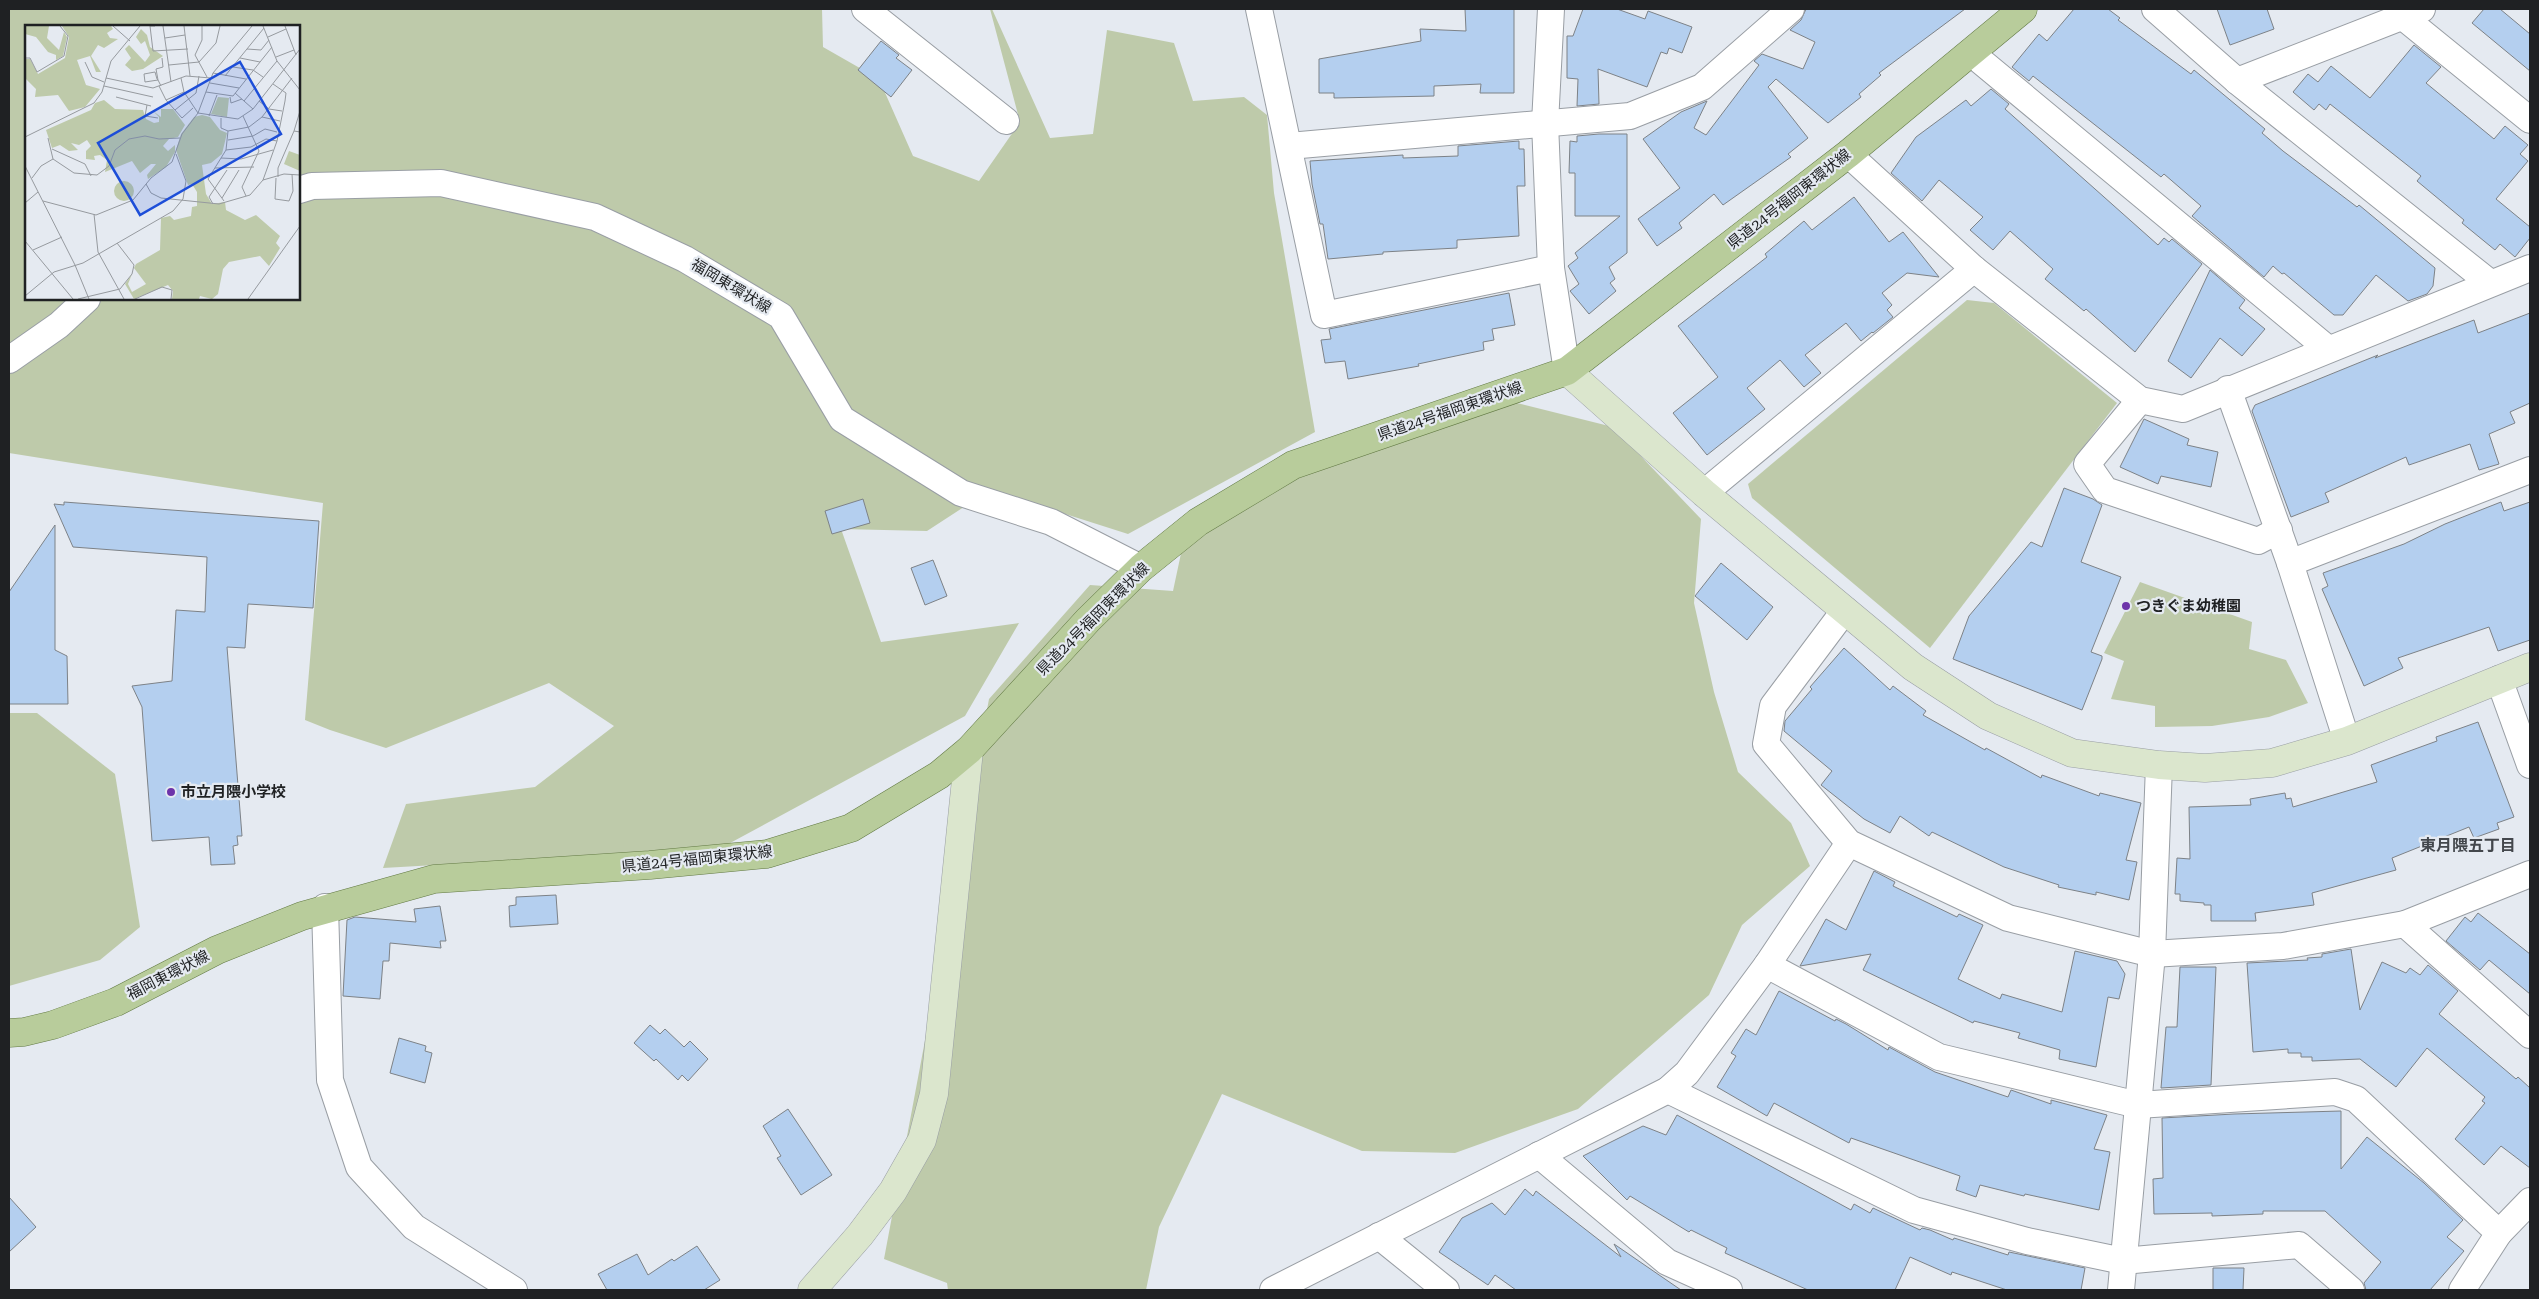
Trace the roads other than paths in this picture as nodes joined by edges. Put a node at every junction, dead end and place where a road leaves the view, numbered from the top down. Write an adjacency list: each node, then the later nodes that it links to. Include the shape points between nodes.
1 (865, 9): 10 (street)
2 (1259, 9): 13 (street)
3 (1550, 9): 12 (street)
4 (1791, 9): 12 (street, via 1702,87 1630,116)
5 (2023, 9): 8 (main road, 県道24号福岡東環状線)
6 (2155, 9): 9 (street)
7 (2412, 13): 9 (street); 11 (street)
8 (1971, 53): 14 (main road, 県道24号福岡東環状線); 21 (street)
9 (2237, 81): 19 (street)
10 (1006, 120)
11 (2530, 120)
12 (1545, 123): 13 (street); 16 (street)
13 (1288, 146): 16 (street, via 1324,315)
14 (1848, 154): 17 (street); 23 (main road, 県道24号福岡東環状線)
15 (300, 190): 30 (street, 福岡東環状線, via 312,186 442,183 595,217 685,259 781,316 842,419 961,493 1051,522)
16 (1551, 268): 23 (street)
17 (1974, 268): 25 (street); 27 (street)
18 (2530, 268): 19 (street)
19 (2490, 284): 21 (street)
20 (86, 300): 22 (street, via 59,325)
21 (2328, 350): 24 (street)
22 (9, 360)
23 (1567, 371): 27 (street); 30 (main road, 県道24号福岡東環状線, via 1294,464 1198,522)
24 (2228, 389): 25 (street, via 2183,409); 28 (street)
25 (2140, 400): 28 (street, via 2088,464 2105,490 2258,541)
26 (2530, 470): 29 (street)
27 (1704, 493): 31 (street)
28 (2279, 530): 29 (street)
29 (2290, 563): 34 (street)
30 (1141, 568): 35 (main road, 県道24号福岡東環状線, via 1088,620)
31 (1845, 610): 37 (street, via 1913,667 1988,716 2072,753); 38 (street, via 1772,706 1766,744)
32 (2530, 667): 33 (street)
33 (2499, 679): 34 (street); 36 (street)
34 (2347, 741): 37 (street, via 2272,763 2205,768)
35 (970, 750): 40 (main road, 県道24号福岡東環状線, via 939,775 851,828 767,854 434,879); 54 (street, via 934,1094 922,1140 893,1191 866,1228)
36 (2530, 765)
37 (2159, 766): 42 (street)
38 (1849, 844): 42 (street, via 2008,918); 43 (street)
39 (2530, 874): 41 (street)
40 (325, 908): 44 (main road, 福岡東環状線, via 217,950 116,1002 53,1025); 53 (street, via 330,1080 360,1167 414,1227)
41 (2405, 924): 42 (street, via 2283,946); 45 (street)
42 (2152, 954): 47 (street)
43 (1768, 965): 46 (street, via 1687,1073); 47 (street, via 1939,1057)
44 (9, 1033)
45 (2530, 1035)
46 (1668, 1090): 48 (street); 52 (street, via 1914,1210 2027,1241)
47 (2138, 1105): 50 (street, via 2335,1092 2356,1099); 52 (street)
48 (1539, 1155): 51 (street); 57 (street, via 1667,1262)
49 (2530, 1202): 50 (street)
50 (2499, 1233): 60 (street)
51 (1379, 1236): 55 (street); 56 (street)
52 (2123, 1261): 58 (street); 59 (street, via 2299,1245)
53 (514, 1290)
54 (812, 1290)
55 (1273, 1290)
56 (1446, 1290)
57 (1729, 1290)
58 (2121, 1290)
59 (2351, 1290)
60 (2462, 1290)

